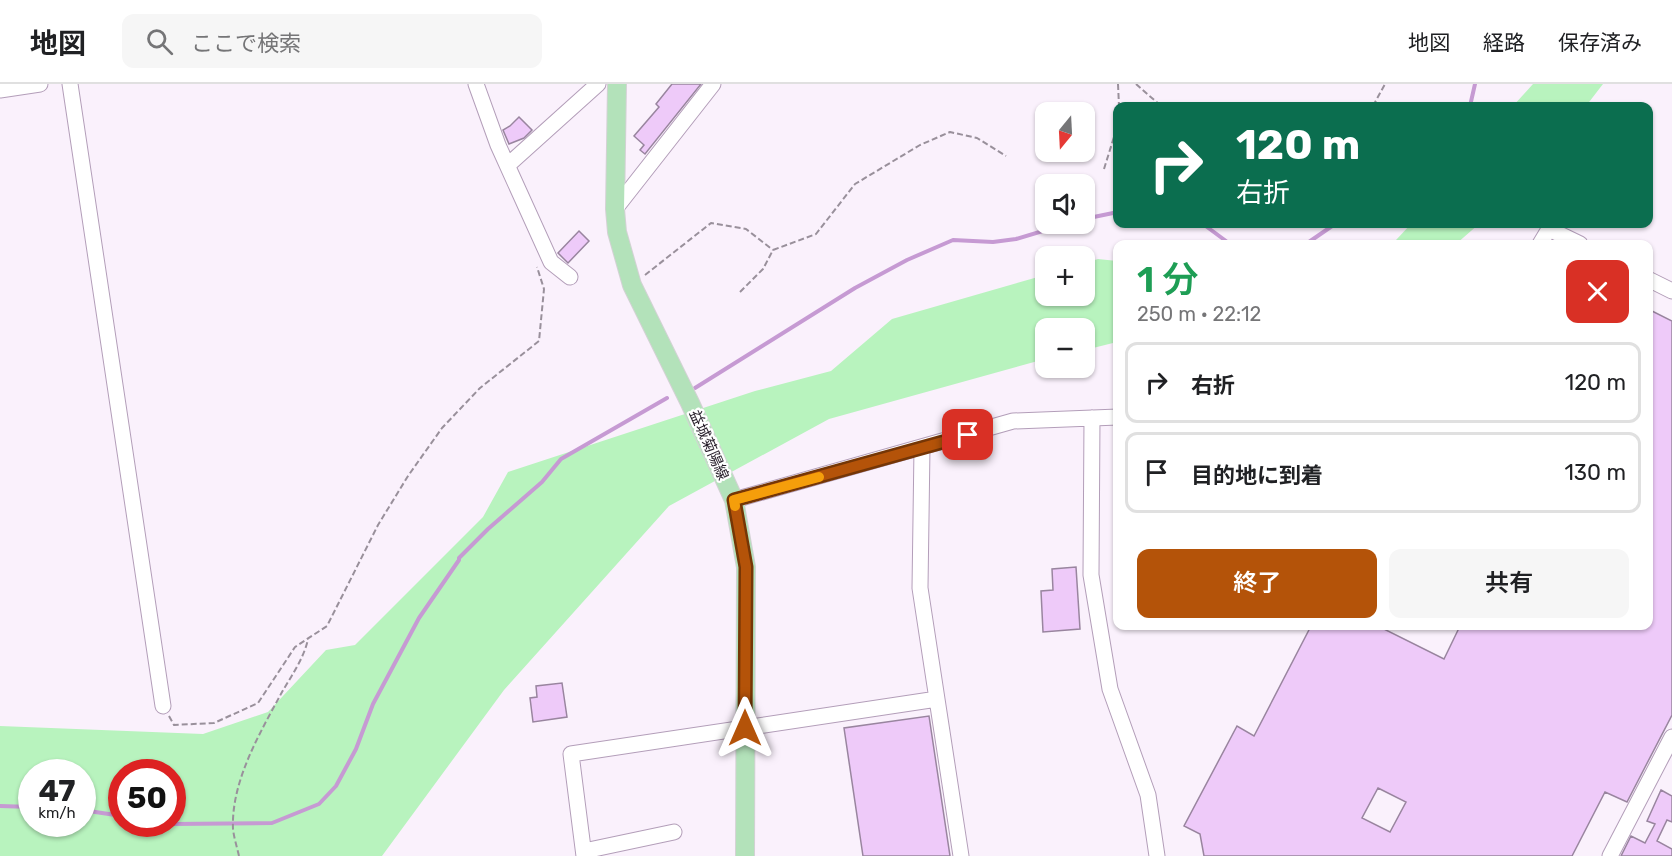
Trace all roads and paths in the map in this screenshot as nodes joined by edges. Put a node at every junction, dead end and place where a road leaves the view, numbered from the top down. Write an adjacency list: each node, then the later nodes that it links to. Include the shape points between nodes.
1 (40, 84): 10 (street)
2 (70, 84): 34 (street)
3 (476, 84): 16 (street)
4 (598, 84): 16 (street)
5 (616, 84): 18 (main road, 益城菊陽線)
6 (713, 84): 18 (street)
7 (1118, 84): 11 (path)
8 (1136, 84): 12 (path)
9 (1385, 84): 13 (path)
10 (0, 90)
11 (1119, 102)
12 (1156, 102)
13 (1375, 102)
14 (1113, 140): 17 (path)
15 (1006, 156): 21 (path, via 977,138 950,132 920,145 855,184 816,234)
16 (508, 165): 23 (street, via 551,262)
17 (1104, 169)
18 (615, 209): 25 (main road, 益城菊陽線, via 617,232)
19 (1542, 240): 20 (street, via 1549,229)
20 (1572, 240)
21 (772, 250): 25 (path, via 746,229 711,224); 27 (path, via 763,269)
22 (537, 267): 32 (path, via 544,289 539,341 480,388 442,428 378,525 327,626)
23 (570, 277)
24 (1653, 282): 26 (street)
25 (632, 285): 31 (main road, 益城菊陽線)
26 (1672, 291)
27 (740, 292)
28 (1113, 417): 29 (street)
29 (1092, 418): 30 (street, via 1013,421); 42 (street, via 1091,575 1110,689 1148,795)
30 (922, 448): 31 (street); 33 (street, via 920,588)
31 (734, 500): 35 (main road, 益城菊陽線, via 746,567)
32 (309, 639): 34 (path, via 295,647 258,703 214,723 174,725); 39 (path, via 248,761 236,799 233,830)
33 (937, 699): 35 (street); 41 (street)
34 (163, 706)
35 (745, 728): 38 (street, via 571,754); 40 (main road, 益城菊陽線)
36 (1672, 737): 43 (street)
37 (674, 832): 38 (street)
38 (584, 853)
39 (238, 856)
40 (745, 856)
41 (961, 856)
42 (1157, 856)
43 (1610, 856)

